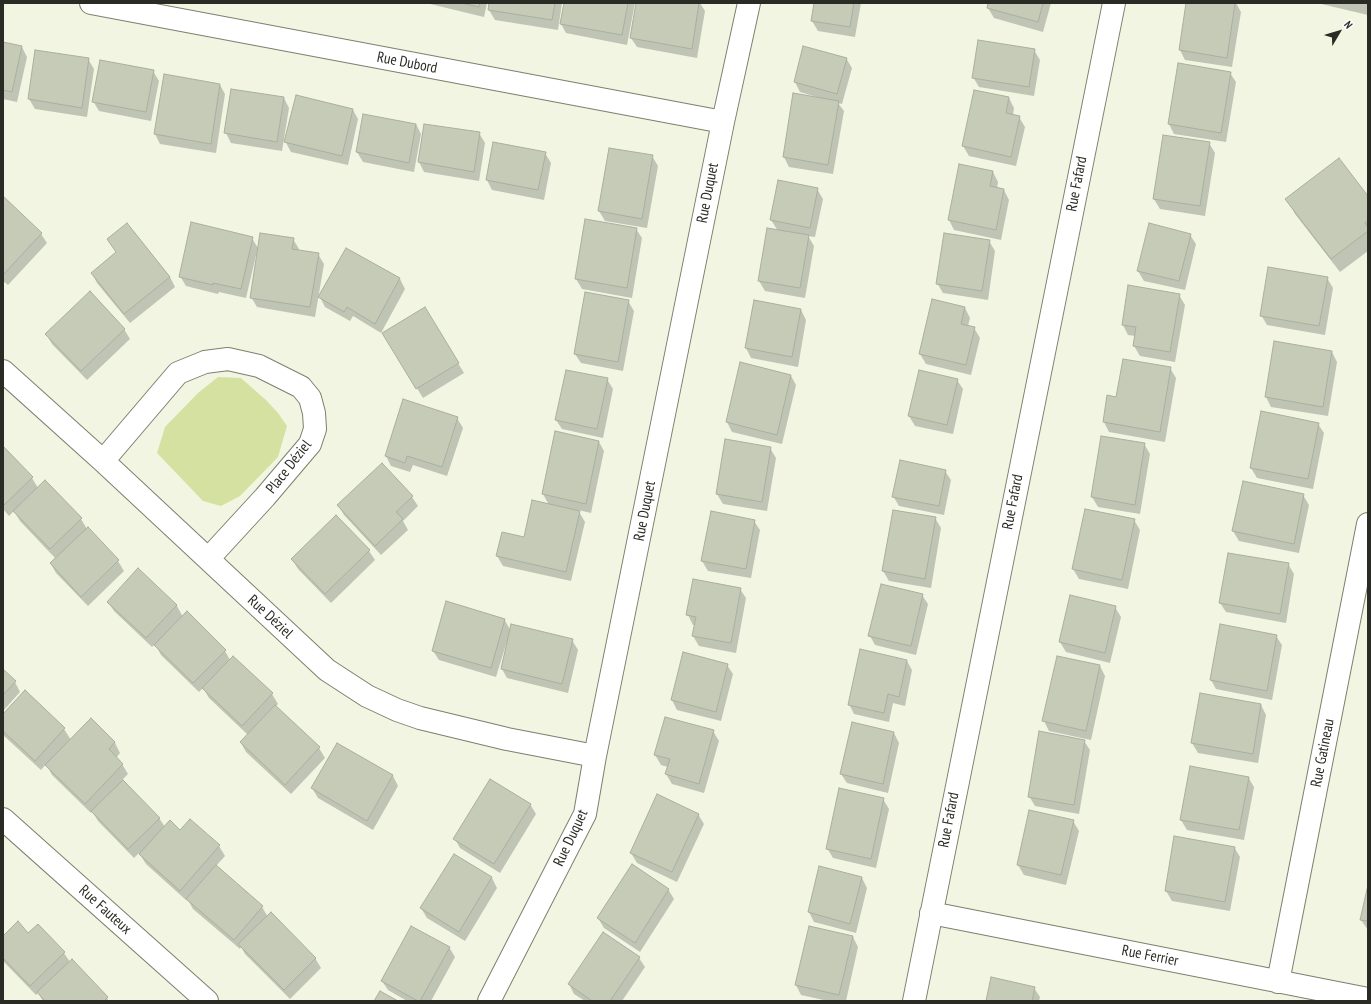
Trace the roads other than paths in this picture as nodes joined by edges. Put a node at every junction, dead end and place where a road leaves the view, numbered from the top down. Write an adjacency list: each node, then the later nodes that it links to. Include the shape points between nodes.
1 (92, 3): 4 (street, Rue Dubord)
2 (749, 3): 4 (street, Rue Duquet)
3 (1114, 3): 11 (street, Rue Fafard)
4 (723, 122): 9 (street, Rue Duquet)
5 (3, 371): 6 (street, Rue Déziel)
6 (103, 461): 8 (street, Rue Déziel); 8 (street, Place Déziel, via 178,374 205,362 228,359 259,366 301,387 310,398 314,413 315,429 310,444)
7 (1368, 524): 12 (street, Rue Gatineau)
8 (208, 559): 9 (street, Rue Déziel, via 327,670 367,696 420,718 507,739)
9 (595, 756): 15 (street, Rue Duquet, via 585,814)
10 (3, 819): 14 (street, Rue Fauteux)
11 (932, 913): 12 (street, Rue Ferrier); 16 (street, Rue Fafard)
12 (1278, 982): 13 (street, Rue Ferrier)
13 (1368, 999)
14 (207, 1001)
15 (489, 1001)
16 (914, 1001)

